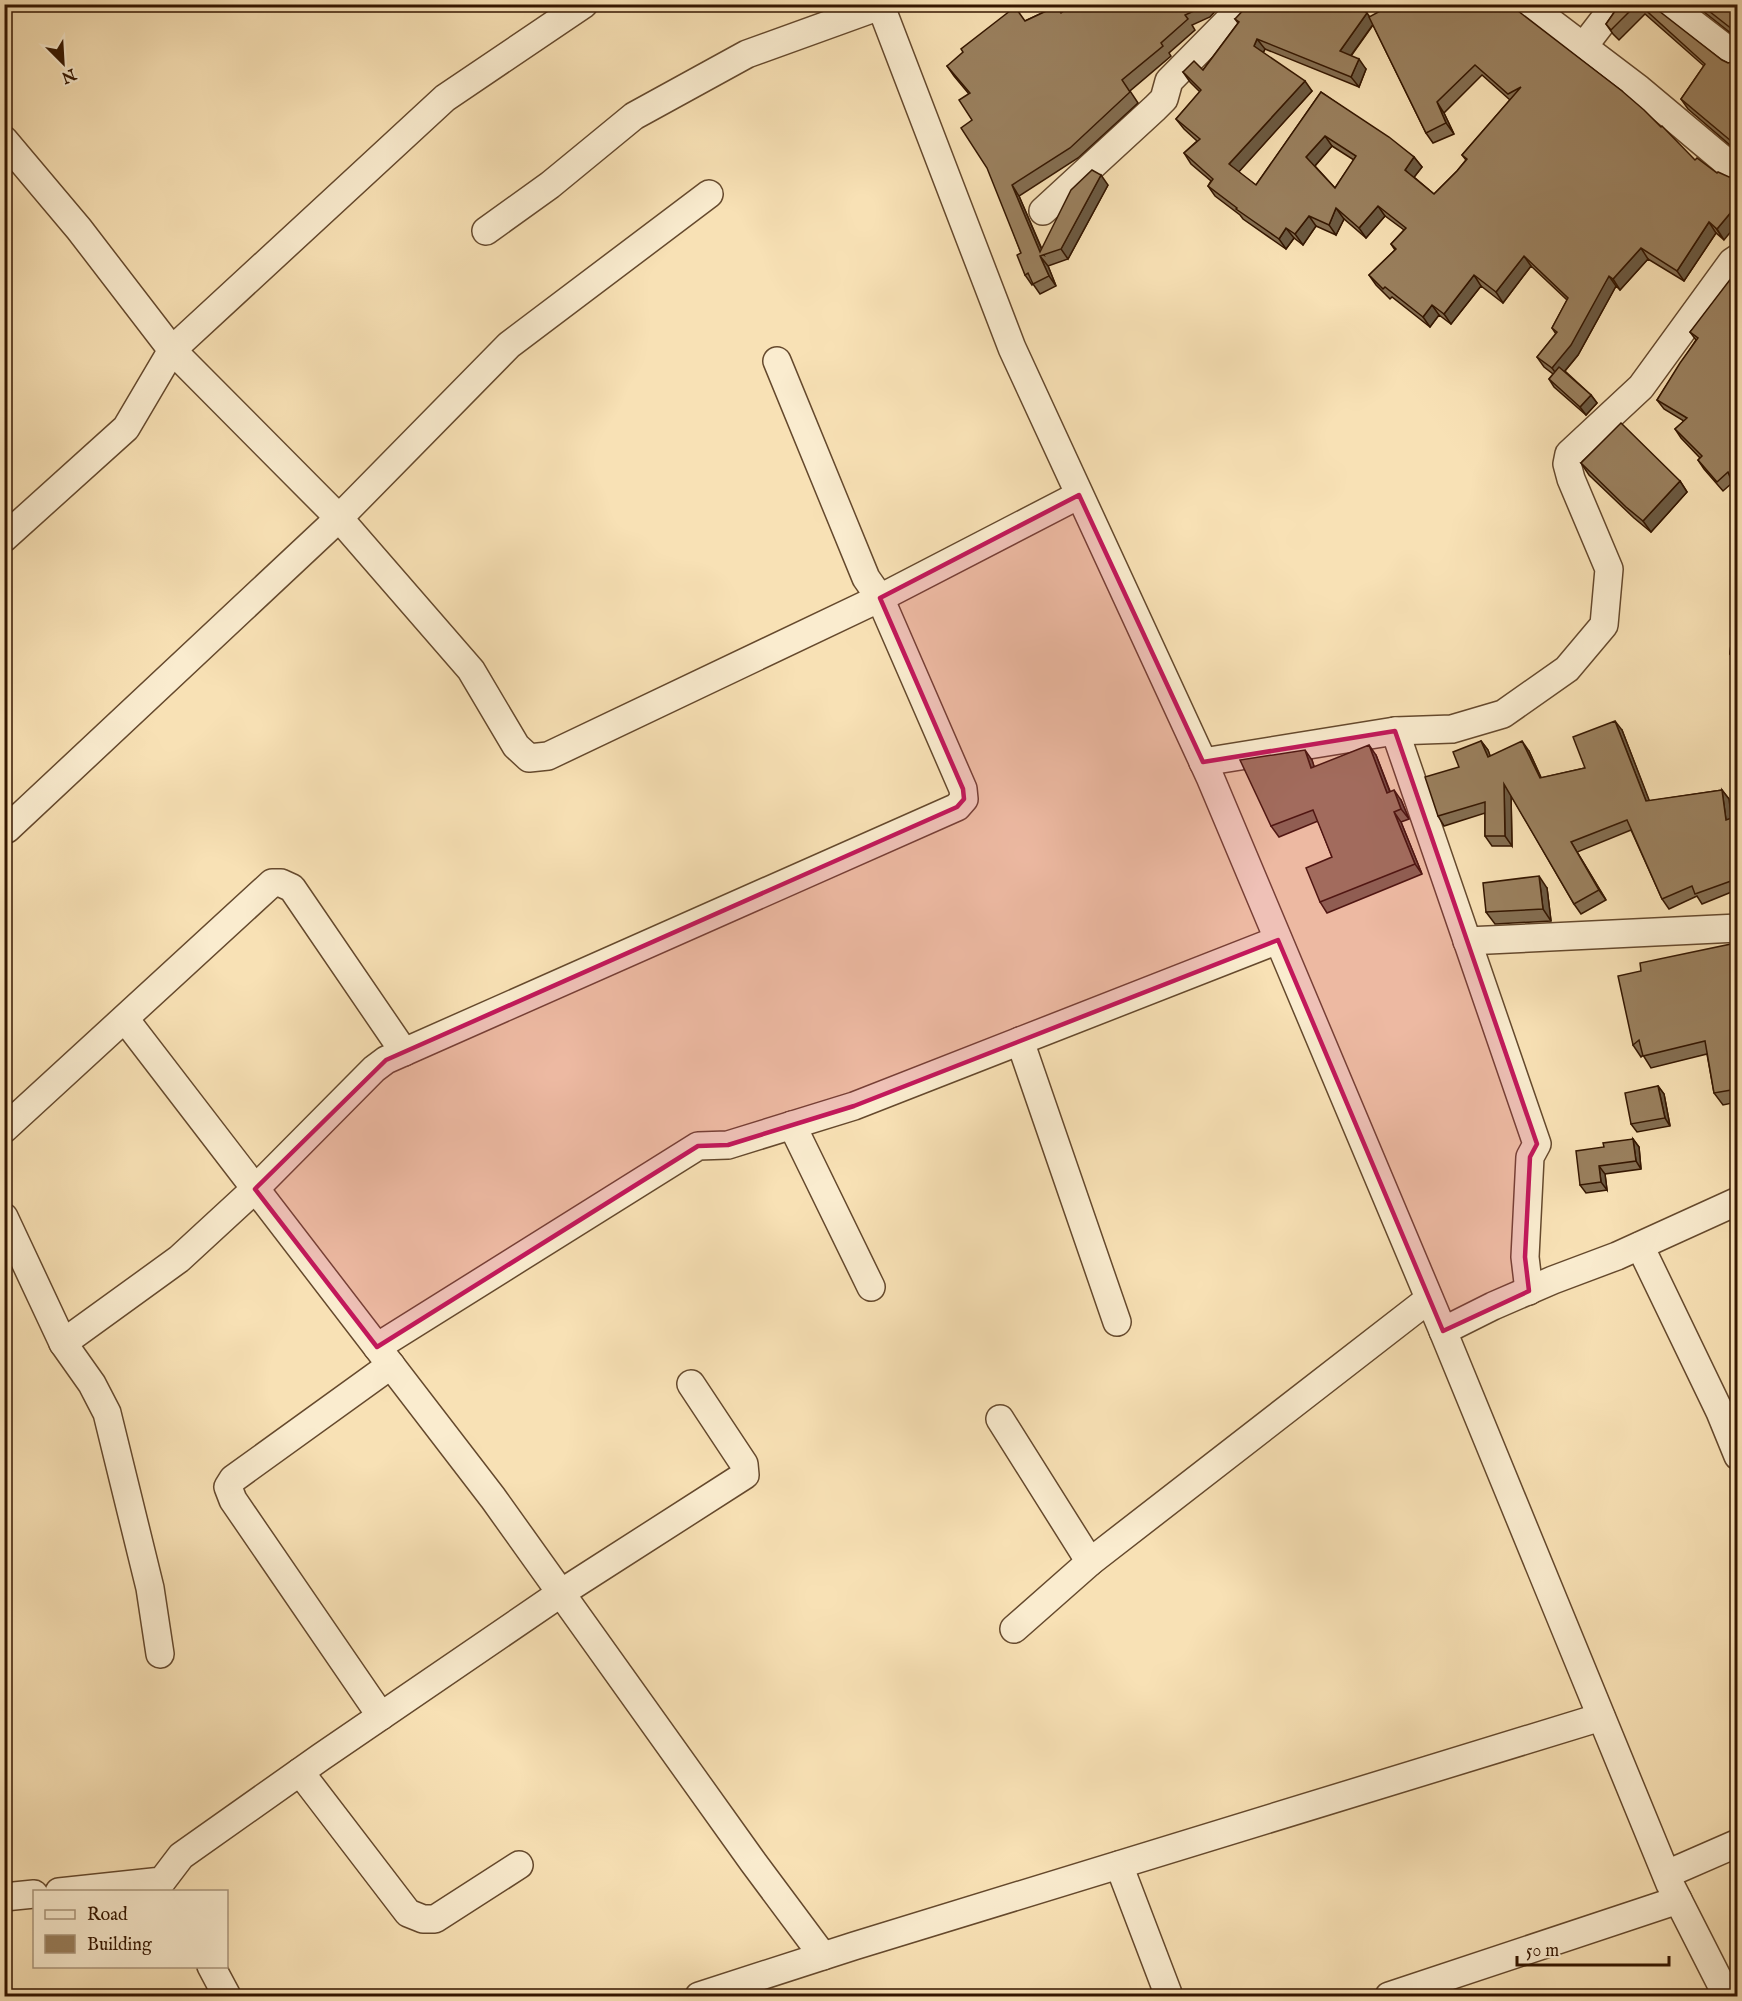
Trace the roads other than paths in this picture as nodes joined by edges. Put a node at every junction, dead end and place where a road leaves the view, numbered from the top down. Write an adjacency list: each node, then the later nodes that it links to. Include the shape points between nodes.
1 (584, 4): 15 (street, via 446,98)
2 (1245, 4): 12 (street, via 1169,81 1164,99)
3 (1527, 4): 7 (street)
4 (1616, 4): 7 (street)
5 (1668, 4): 8 (street)
6 (880, 5): 13 (street, via 747,54 634,116); 17 (street, via 1009,342)
7 (1583, 47): 10 (street)
8 (1737, 58)
9 (4, 140): 15 (street, via 80,229)
10 (1737, 172)
11 (709, 194): 18 (street, via 509,345)
12 (1043, 211)
13 (486, 231)
14 (1737, 258): 21 (street, via 1641,387 1569,454 1566,464 1571,479 1609,569 1604,625 1567,669 1503,714 1452,729)
15 (172, 350): 18 (street); 19 (street, via 126,428)
16 (777, 361): 20 (street, via 866,578)
17 (1079, 495): 20 (street); 22 (street)
18 (339, 519): 20 (street, via 471,670 516,746 529,758 548,756); 23 (street)
19 (4, 538)
20 (880, 598): 29 (street, via 963,789 964,799 957,807)
21 (1395, 731): 22 (street); 26 (street)
22 (1203, 762): 25 (street)
23 (7, 829)
24 (1737, 928): 26 (street)
25 (1278, 940): 28 (street); 38 (street)
26 (1467, 941): 37 (street, via 1537,1144 1530,1157 1525,1257)
27 (125, 1018): 29 (street, via 272,883 281,883 292,888); 31 (street); 32 (street)
28 (1020, 1041): 30 (street, via 854,1106); 39 (street)
29 (404, 1052): 32 (street, via 374,1069)
30 (792, 1125): 36 (street); 42 (street, via 728,1144 698,1146)
31 (4, 1129)
32 (255, 1189): 41 (street, via 179,1258); 42 (street)
33 (1737, 1201): 35 (street)
34 (4, 1217): 41 (street)
35 (1640, 1246): 37 (street); 44 (street)
36 (871, 1287)
37 (1529, 1291): 40 (street)
38 (1429, 1299): 40 (street); 47 (street)
39 (1117, 1322)
40 (1443, 1331): 52 (street)
41 (63, 1343): 50 (street, via 107,1413 150,1588)
42 (384, 1356): 48 (street); 51 (street, via 232,1479 228,1487 233,1500)
43 (691, 1384): 48 (street, via 744,1464 745,1475)
44 (1729, 1408): 46 (street)
45 (1000, 1419): 47 (street)
46 (1737, 1456)
47 (1090, 1562): 49 (street)
48 (561, 1593): 51 (street); 63 (street)
49 (1014, 1629)
50 (159, 1654)
51 (381, 1716): 53 (street)
52 (1601, 1717): 56 (street); 57 (street)
53 (300, 1772): 55 (street, via 408,1913 435,1919); 58 (street, via 181,1856)
54 (1737, 1843): 57 (street)
55 (519, 1865)
56 (1119, 1865): 63 (street); 67 (street)
57 (1666, 1874): 62 (street)
58 (166, 1886): 59 (street)
59 (95, 1890)
60 (33, 1894): 61 (street)
61 (4, 1897)
62 (1678, 1900): 68 (street); 69 (street)
63 (823, 1956): 66 (street)
64 (212, 1968): 65 (street)
65 (227, 1996)
66 (699, 1996)
67 (1169, 1996)
68 (1389, 1996)
69 (1727, 1996)

